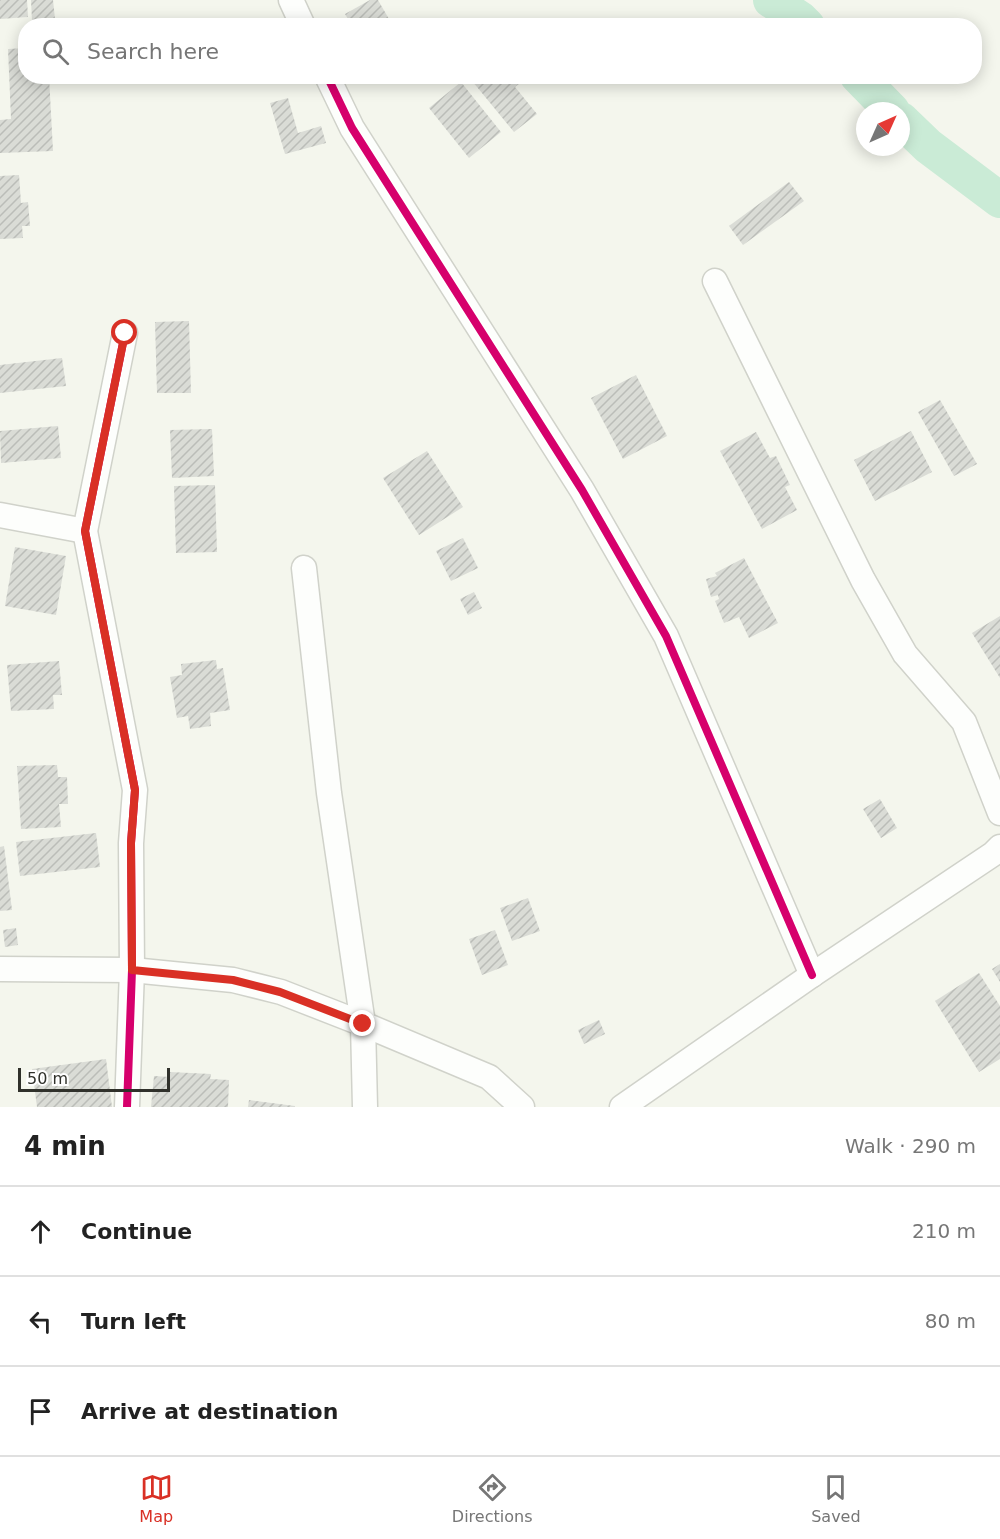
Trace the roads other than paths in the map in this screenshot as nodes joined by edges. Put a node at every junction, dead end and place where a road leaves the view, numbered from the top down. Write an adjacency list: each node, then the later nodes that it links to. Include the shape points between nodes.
1 (291, 0): 2 (street)
2 (299, 18)
3 (331, 84): 13 (street, via 352,128 582,490 666,636)
4 (715, 281): 9 (street, via 863,580 905,654 964,722)
5 (125, 333): 7 (street)
6 (0, 515): 7 (street)
7 (85, 531): 12 (street, via 135,790 131,843)
8 (304, 568): 14 (street, via 329,793)
9 (1000, 813)
10 (1000, 847): 13 (street)
11 (0, 969): 12 (street)
12 (132, 970): 14 (street, via 233,980 280,992); 15 (street)
13 (812, 975): 18 (street)
14 (363, 1024): 16 (street); 17 (street, via 489,1077)
15 (127, 1107)
16 (365, 1107)
17 (522, 1107)
18 (622, 1107)

